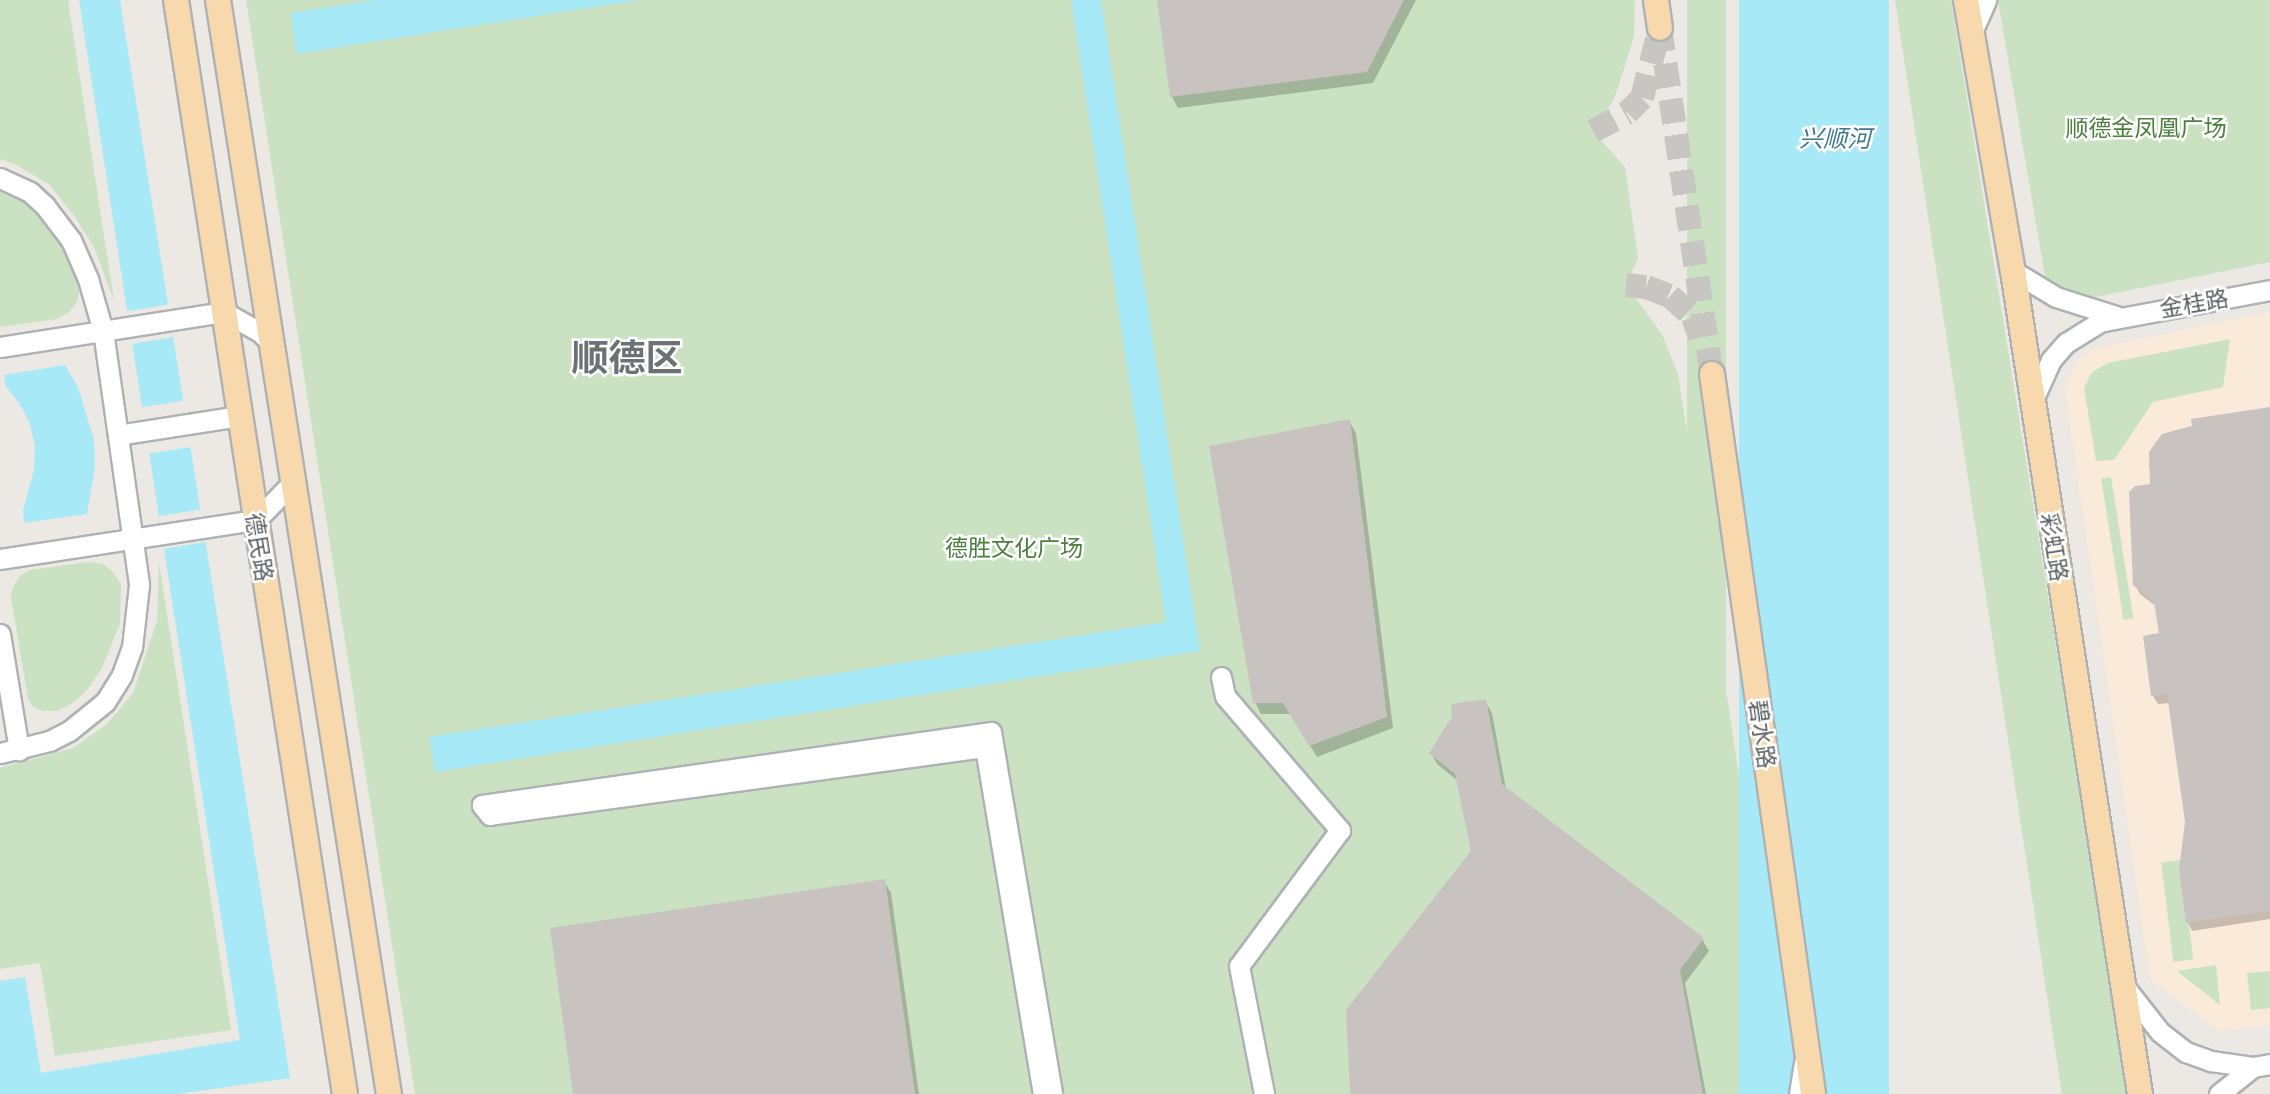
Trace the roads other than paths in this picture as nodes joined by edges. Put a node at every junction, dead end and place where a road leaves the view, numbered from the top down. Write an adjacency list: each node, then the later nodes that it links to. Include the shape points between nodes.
1 (176, 0): 11 (main road, 德民路)
2 (218, 0): 14 (main road)
3 (1656, 0): 6 (main road)
4 (1966, 0): 7 (main road, 彩虹路)
5 (1986, 0): 7 (street)
6 (1660, 28)
7 (1972, 32): 9 (main road, 彩虹路)
8 (0, 178): 13 (street, via 30,192 71,240 82,259)
9 (2013, 271): 12 (street, 金桂路, via 2056,297); 17 (main road, 彩虹路)
10 (2270, 290): 12 (street, 金桂路)
11 (225, 312): 13 (street); 14 (street, via 260,332); 18 (main road, 德民路)
12 (2117, 316): 17 (street, 金桂路, via 2066,342 2051,360)
13 (103, 331): 15 (street); 19 (street)
14 (272, 345): 20 (main road)
15 (0, 347)
16 (1712, 374): 28 (main road, 碧水路)
17 (2033, 401): 27 (main road, 彩虹路)
18 (240, 416): 19 (street); 21 (main road, 德民路)
19 (118, 435): 22 (street)
20 (294, 481): 21 (street); 31 (main road)
21 (256, 520): 22 (street); 30 (main road, 德民路)
22 (134, 539): 23 (street); 26 (street, via 138,610 122,675 105,702 84,722 49,741)
23 (0, 559)
24 (0, 634): 26 (street)
25 (1221, 677): 34 (street, via 1225,696 1340,830 1239,965)
26 (10, 752)
27 (2122, 985): 29 (street, via 2161,1032 2186,1052 2211,1061); 37 (main road, 彩虹路)
28 (1807, 1047): 35 (street); 36 (main road, 碧水路)
29 (2262, 1065): 38 (street)
30 (345, 1094)
31 (388, 1094)
32 (1043, 1094): 33 (street, via 985,747 490,815 482,806 991,732)
33 (1052, 1094)
34 (1264, 1094)
35 (1799, 1094)
36 (1814, 1094)
37 (2140, 1094)
38 (2219, 1094)

